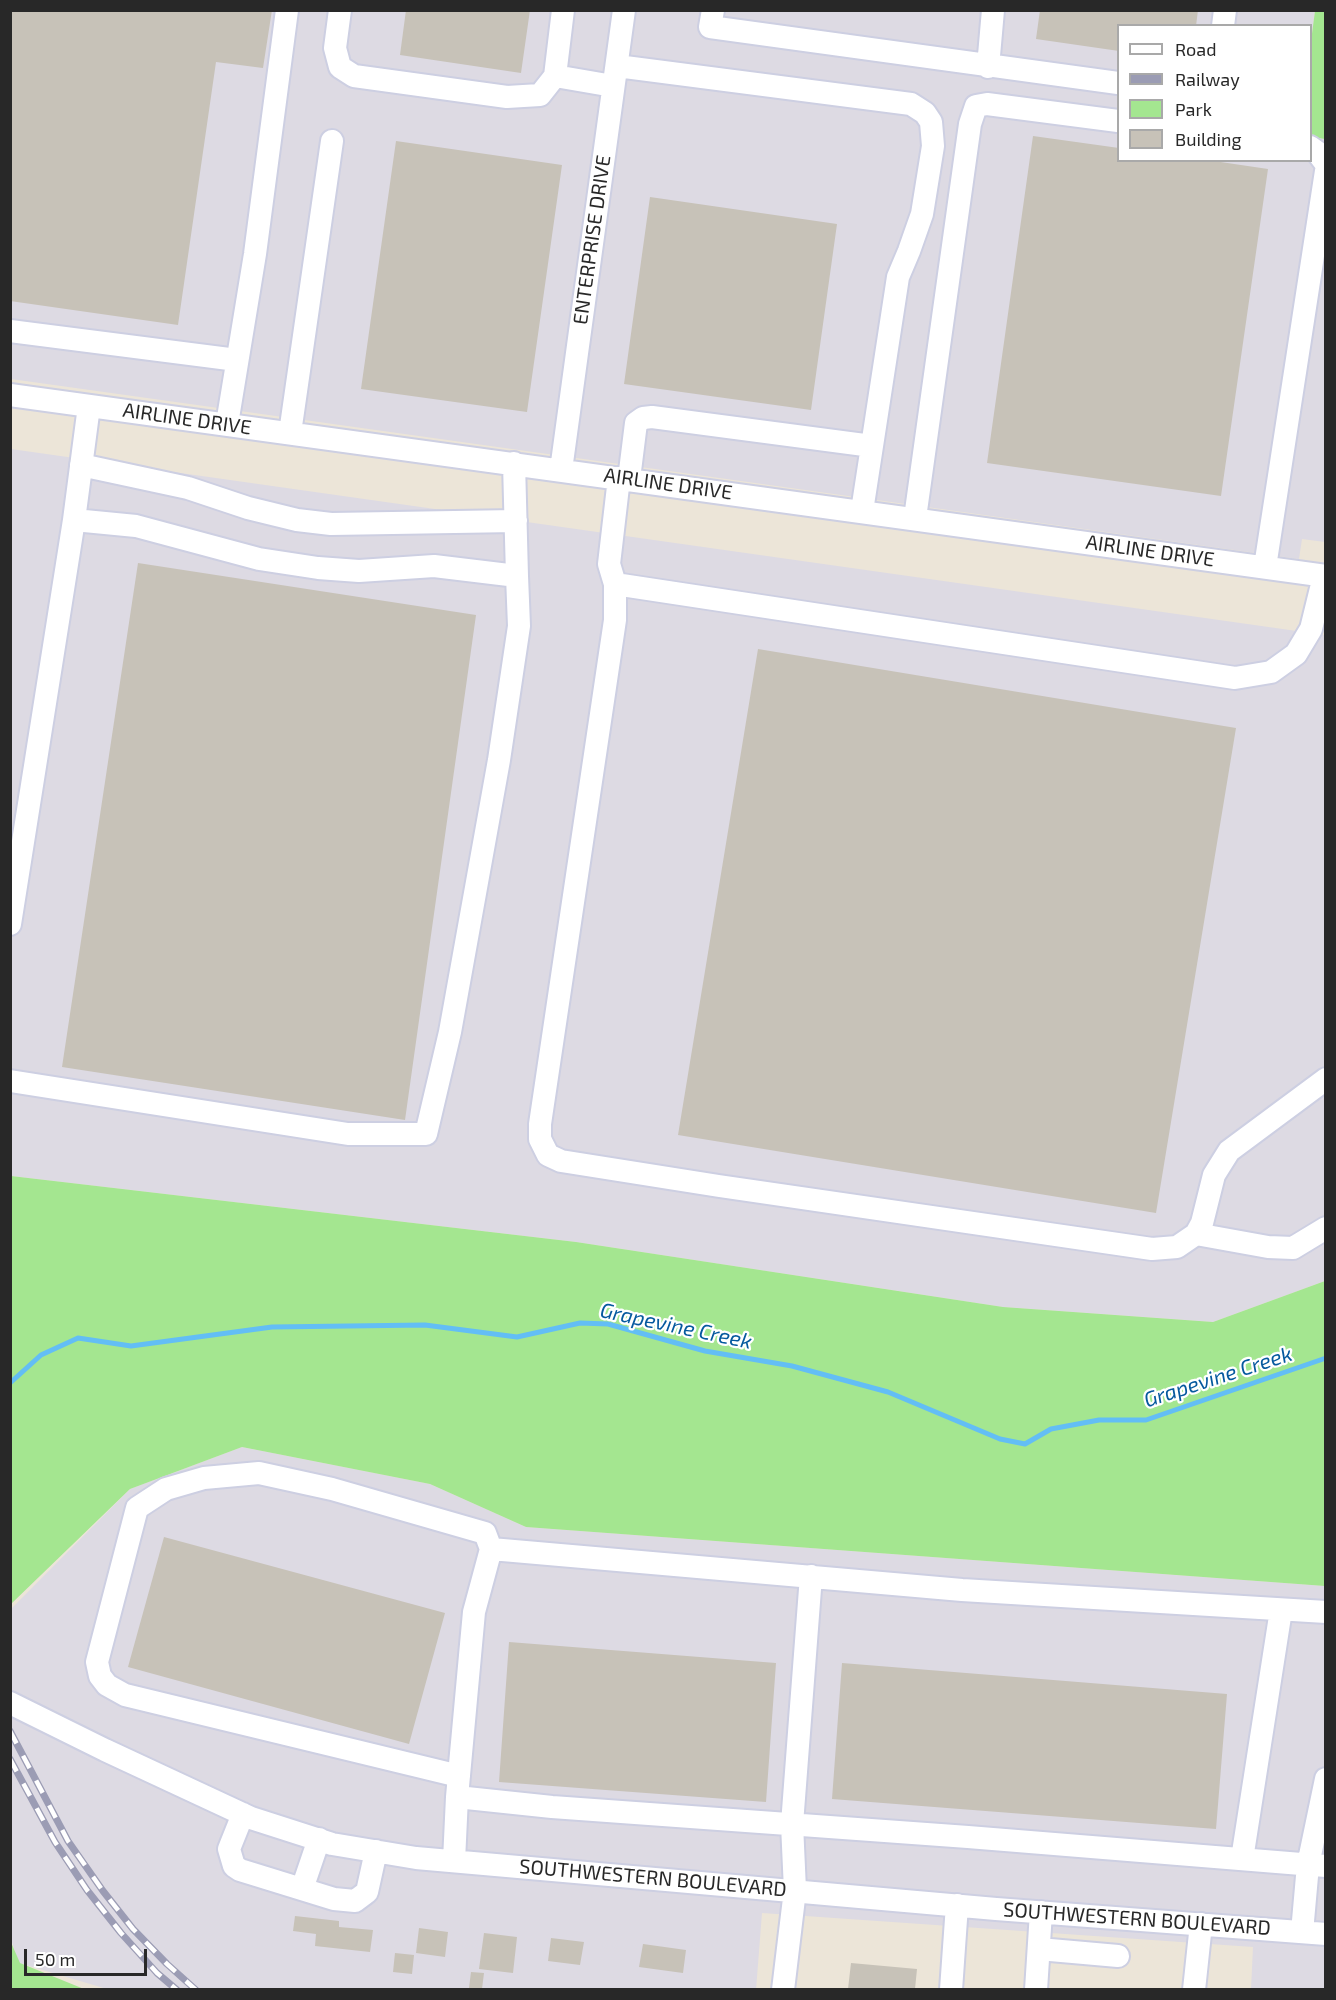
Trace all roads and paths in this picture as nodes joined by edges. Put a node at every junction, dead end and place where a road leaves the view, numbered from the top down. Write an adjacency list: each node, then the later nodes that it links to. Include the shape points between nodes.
1 (287, 10): 17 (street)
2 (340, 10): 8 (street, via 335,48 340,67 354,76 507,98 540,95)
3 (563, 10): 8 (street)
4 (624, 10): 9 (street, ENTERPRISE DRIVE)
5 (713, 10): 7 (street, via 710,27)
6 (993, 10): 7 (street)
7 (988, 67): 10 (street)
8 (555, 76): 9 (street)
9 (615, 76): 22 (street, via 911,104 925,112 931,122 933,146 922,214 898,277); 25 (street, ENTERPRISE DRIVE)
10 (1117, 83)
11 (1117, 122): 28 (street, via 987,104 976,106 970,124)
12 (332, 141): 21 (street)
13 (1312, 148): 14 (street)
14 (1326, 164)
15 (1326, 171): 31 (street)
16 (10, 331): 17 (street)
17 (237, 360): 20 (street)
18 (10, 395): 19 (street, AIRLINE DRIVE)
19 (89, 406): 20 (street, AIRLINE DRIVE); 24 (street)
20 (227, 424): 21 (street, AIRLINE DRIVE)
21 (290, 433): 23 (street, AIRLINE DRIVE)
22 (872, 446): 26 (street, via 643,418 636,423); 27 (street)
23 (514, 464): 25 (street, AIRLINE DRIVE); 30 (street)
24 (81, 465): 29 (street); 30 (street, via 188,488 297,520 331,524)
25 (561, 470): 26 (street, AIRLINE DRIVE)
26 (624, 478): 27 (street, AIRLINE DRIVE); 34 (street, via 609,564)
27 (862, 511): 28 (street, AIRLINE DRIVE)
28 (915, 518): 31 (street, AIRLINE DRIVE)
29 (74, 520): 32 (street, via 136,526 259,560 318,568 359,571 434,566); 35 (street)
30 (516, 520): 32 (street)
31 (1265, 567): 33 (street, AIRLINE DRIVE)
32 (517, 576): 37 (street, via 519,626 499,760 450,1032 426,1134 348,1134)
33 (1325, 576): 34 (street, via 1311,629 1296,654 1271,672 1235,678)
34 (615, 584): 39 (street, via 615,620 540,1124 540,1139 548,1155 561,1161 719,1186 1152,1249 1177,1247)
35 (10, 924)
36 (1326, 1079): 39 (street, via 1229,1151 1214,1174)
37 (10, 1081)
38 (1326, 1228): 39 (street, via 1293,1248)
39 (1196, 1234)
40 (491, 1549): 41 (street); 46 (street, via 474,1612); 46 (street, via 485,1533 332,1489 259,1473 204,1478 166,1489 137,1508 97,1662 107,1685 124,1695)
41 (811, 1576): 42 (street, via 962,1590); 48 (street)
42 (1281, 1610): 43 (street); 51 (street)
43 (1326, 1612)
44 (10, 1703): 47 (street, SOUTHWESTERN BOULEVARD)
45 (1326, 1779): 53 (street)
46 (458, 1787): 48 (street, via 552,1807); 52 (street)
47 (243, 1814): 49 (street, SOUTHWESTERN BOULEVARD); 54 (street, via 230,1849 234,1866)
48 (792, 1824): 51 (street); 55 (street)
49 (319, 1839): 50 (street, SOUTHWESTERN BOULEVARD); 54 (street)
50 (376, 1851): 52 (street, SOUTHWESTERN BOULEVARD); 54 (street, via 367,1892 355,1901)
51 (1242, 1860): 53 (street)
52 (454, 1861): 55 (street, SOUTHWESTERN BOULEVARD)
53 (1317, 1866): 59 (street)
54 (302, 1889)
55 (795, 1890): 56 (street, SOUTHWESTERN BOULEVARD); 63 (street)
56 (957, 1905): 57 (street, SOUTHWESTERN BOULEVARD); 64 (street)
57 (1041, 1912): 58 (street, SOUTHWESTERN BOULEVARD); 61 (street)
58 (1201, 1924): 59 (street, SOUTHWESTERN BOULEVARD); 66 (street)
59 (1302, 1932): 60 (street, SOUTHWESTERN BOULEVARD)
60 (1326, 1934)
61 (1039, 1949): 62 (street); 65 (street)
62 (1118, 1956)
63 (783, 1989)
64 (951, 1989)
65 (1036, 1989)
66 (1194, 1989)

